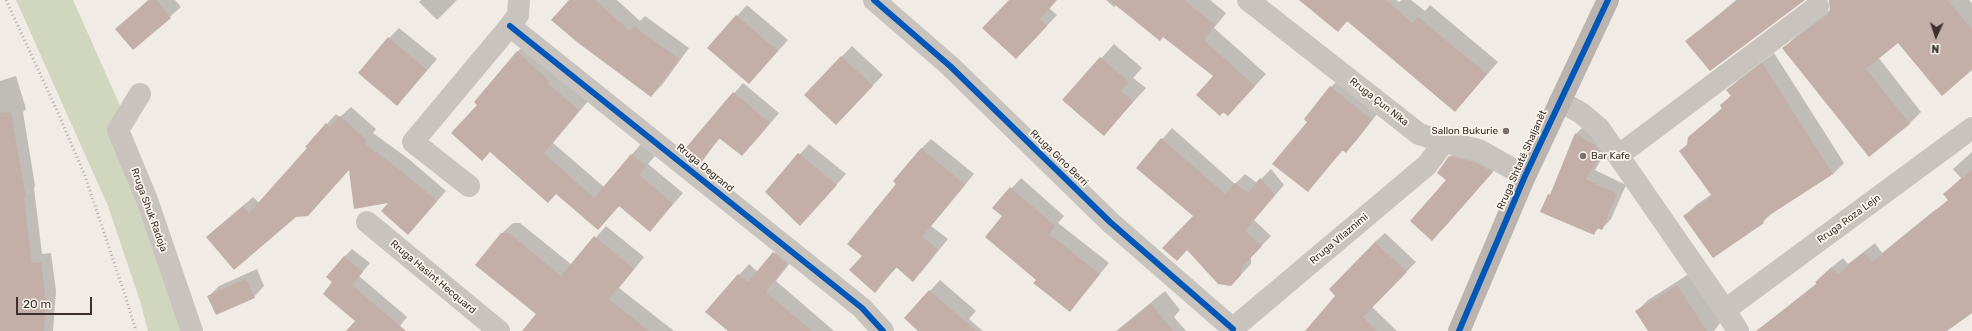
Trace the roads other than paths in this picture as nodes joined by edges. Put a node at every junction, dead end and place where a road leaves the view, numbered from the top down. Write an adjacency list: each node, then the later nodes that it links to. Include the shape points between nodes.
1 (519, 0): 6 (street, via 518,15)
2 (874, 0): 16 (street, Rruga Gino Berri, via 950,66 1110,222)
3 (1248, 0): 10 (street, Rruga Çun Nika, via 1419,134)
4 (1608, 0): 8 (main road, Rruga Shtatë Shaljanët)
5 (1818, 6): 11 (street)
6 (510, 26): 13 (street, via 413,142); 19 (street, Rruga Degrand, via 856,303)
7 (140, 94): 17 (street, Rruga Shuk Radoja, via 118,130 147,200)
8 (1560, 101): 11 (street, via 1581,113 1599,128); 12 (main road, Rruga Shtatë Shaljanët)
9 (1972, 128): 15 (street, Rruga Roza Lejn)
10 (1444, 142): 12 (street, Rruga Çun Nika, via 1479,150); 16 (street, Rruga Vllaznimi, via 1427,165)
11 (1619, 155): 15 (street)
12 (1525, 176): 20 (main road, Rruga Shtatë Shaljanët)
13 (469, 186)
14 (367, 222): 18 (street, Rruga Hasint Hecquard)
15 (1725, 310): 21 (street)
16 (1231, 330)
17 (192, 331)
18 (499, 331)
19 (883, 331)
20 (1459, 331)
21 (1738, 331)

